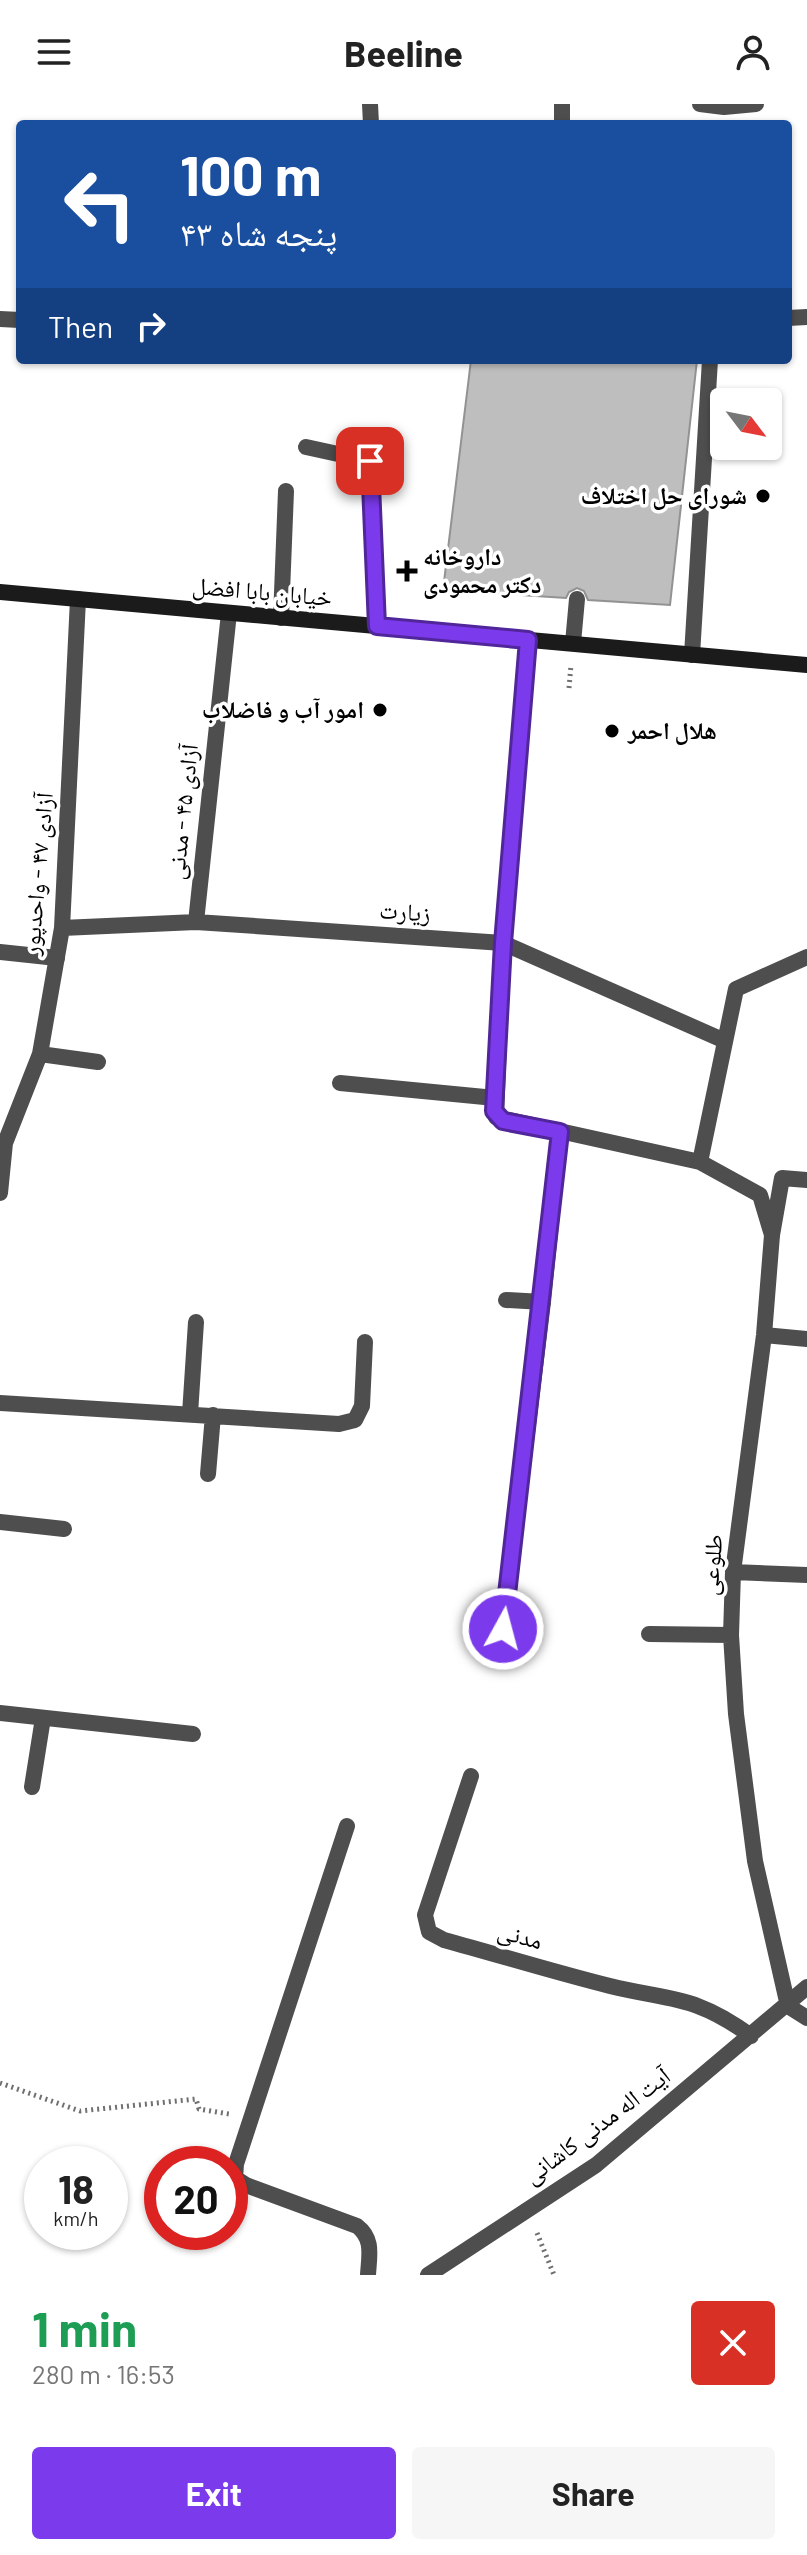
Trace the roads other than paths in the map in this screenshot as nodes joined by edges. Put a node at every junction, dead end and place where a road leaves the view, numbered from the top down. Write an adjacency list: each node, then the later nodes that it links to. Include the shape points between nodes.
1 (700, 104): 3 (street)
2 (756, 104): 3 (street)
3 (724, 116)
4 (710, 364): 15 (street)
5 (306, 447): 12 (street, via 370,461)
6 (286, 491): 11 (street)
7 (0, 592): 8 (main road, خیابان بابا افضل)
8 (78, 599): 10 (main road, خیابان بابا افضل); 18 (street, آزادی ۴۷ - واحدپور)
9 (577, 599): 14 (street)
10 (229, 613): 11 (main road, خیابان بابا افضل); 17 (street, آزادی ۴۵ - مدنی)
11 (281, 618): 12 (main road, خیابان بابا افضل)
12 (377, 626): 13 (main road, خیابان بابا افضل)
13 (528, 640): 14 (main road, خیابان بابا افضل); 19 (street)
14 (573, 643): 15 (main road, خیابان بابا افضل)
15 (692, 655): 16 (main road, خیابان بابا افضل)
16 (807, 665)
17 (196, 922): 18 (street, زیارت); 19 (street, زیارت)
18 (62, 928): 22 (street, آزادی ۴۷ - واحدپور)
19 (503, 943): 23 (street, زیارت); 27 (street)
20 (0, 952): 22 (street)
21 (807, 957): 23 (street, via 736,989)
22 (57, 958): 24 (street, آزادی ۴۷ - واحدپور)
23 (725, 1041): 29 (street)
24 (40, 1054): 25 (street); 31 (street, آزادی ۴۷ - واحدپور, via 5,1143)
25 (98, 1062)
26 (340, 1083): 27 (street)
27 (495, 1098): 28 (street, طلوعی, via 496,1117 503,1121)
28 (560, 1132): 29 (street, طلوعی); 34 (street)
29 (700, 1162): 32 (street, طلوعی, via 760,1195)
30 (807, 1180): 32 (street, via 782,1178)
31 (0, 1193)
32 (772, 1235): 36 (street, طلوعی)
33 (506, 1300): 34 (street)
34 (543, 1302): 47 (street)
35 (196, 1322): 40 (street)
36 (764, 1335): 37 (street); 45 (street, طلوعی)
37 (807, 1339)
38 (365, 1342): 41 (street, via 362,1406 355,1420 339,1424)
39 (0, 1403): 40 (street)
40 (190, 1414): 41 (street)
41 (213, 1415): 42 (street)
42 (208, 1474)
43 (0, 1522): 44 (street)
44 (64, 1529)
45 (733, 1572): 46 (street); 49 (street, طلوعی)
46 (807, 1575)
47 (503, 1629)
48 (649, 1634): 49 (street)
49 (731, 1635): 57 (street, طلوعی, via 755,1861)
50 (0, 1713): 51 (street)
51 (43, 1718): 52 (street); 54 (street)
52 (193, 1734)
53 (471, 1776): 59 (street, مدنی, via 425,1915 429,1932 612,1986 685,1999 722,2014)
54 (32, 1787)
55 (347, 1826): 60 (street, via 235,2178 357,2226 370,2244)
56 (807, 1987): 57 (street, آیت اله مدنی کاشانی)
57 (788, 2006): 58 (street); 59 (street, آیت اله مدنی کاشانی)
58 (807, 2018)
59 (751, 2036): 61 (street, آیت اله مدنی کاشانی, via 596,2165)
60 (368, 2275)
61 (428, 2275)

